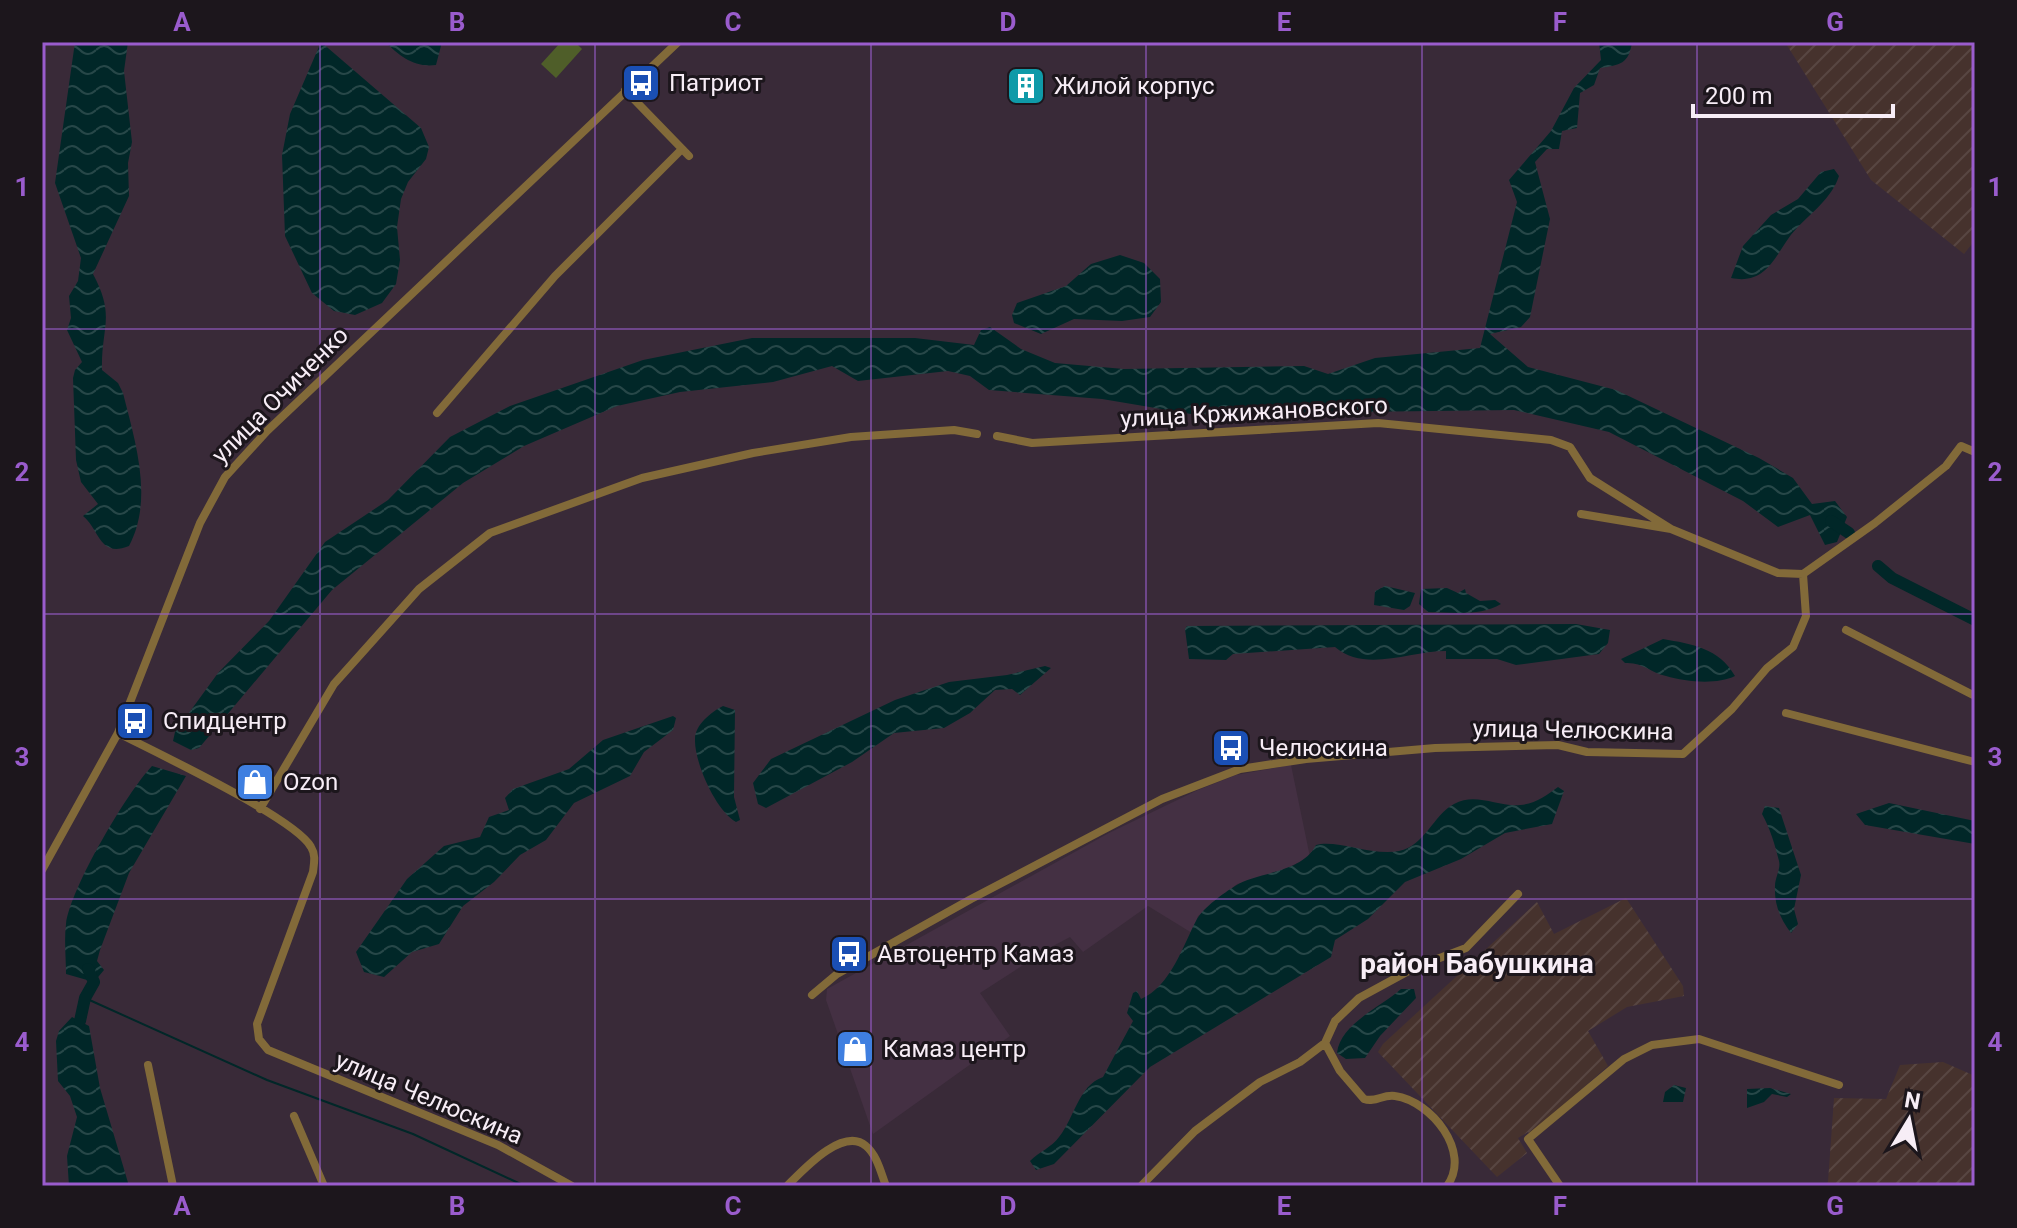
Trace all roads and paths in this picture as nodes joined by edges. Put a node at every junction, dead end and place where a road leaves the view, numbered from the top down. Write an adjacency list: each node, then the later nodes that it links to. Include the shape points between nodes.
1 (678, 42): 2 (street, улица Очиченко)
2 (625, 90): 3 (street); 15 (street, улица Очиченко, via 225,477 200,523)
3 (682, 149): 4 (street); 5 (street, via 555,276)
4 (689, 156)
5 (437, 413)
6 (977, 434): 17 (street, via 954,430 851,437 753,453 642,478 490,533 419,589 334,684)
7 (997, 436): 10 (street, улица Кржижановского, via 1032,443 1378,423 1551,440 1570,447 1590,478)
8 (1975, 452): 11 (street, via 1961,446 1946,466 1899,505)
9 (1581, 514): 10 (street, улица Кржижановского)
10 (1671, 529): 11 (street, улица Кржижановского, via 1778,573)
11 (1803, 574): 20 (street, улица Челюскина, via 1806,616 1793,647 1683,754 1587,752 1558,745 1435,748 1240,769 1162,799 971,899 837,974)
12 (1846, 630): 13 (street)
13 (1975, 696)
14 (1786, 713): 16 (street)
15 (118, 733): 17 (street); 18 (street, улица Очиченко)
16 (1975, 762)
17 (260, 809): 27 (street, улица Челюскина, via 303,837 315,855 257,1024 259,1039 268,1050 498,1145)
18 (42, 870)
19 (1518, 894): 21 (street, via 1466,948 1359,998 1335,1021)
20 (812, 995)
21 (1325, 1043): 30 (street, via 1260,1082 1195,1131); 31 (street, via 1364,1099 1399,1097 1435,1120 1457,1158)
22 (148, 1065): 25 (street)
23 (1839, 1085): 32 (street, via 1699,1039 1652,1045 1624,1059 1528,1139)
24 (294, 1116): 26 (street)
25 (173, 1186)
26 (324, 1186)
27 (572, 1186)
28 (787, 1186): 29 (street, via 841,1143 854,1140 870,1149)
29 (886, 1186)
30 (1141, 1186)
31 (1447, 1186)
32 (1560, 1186)

